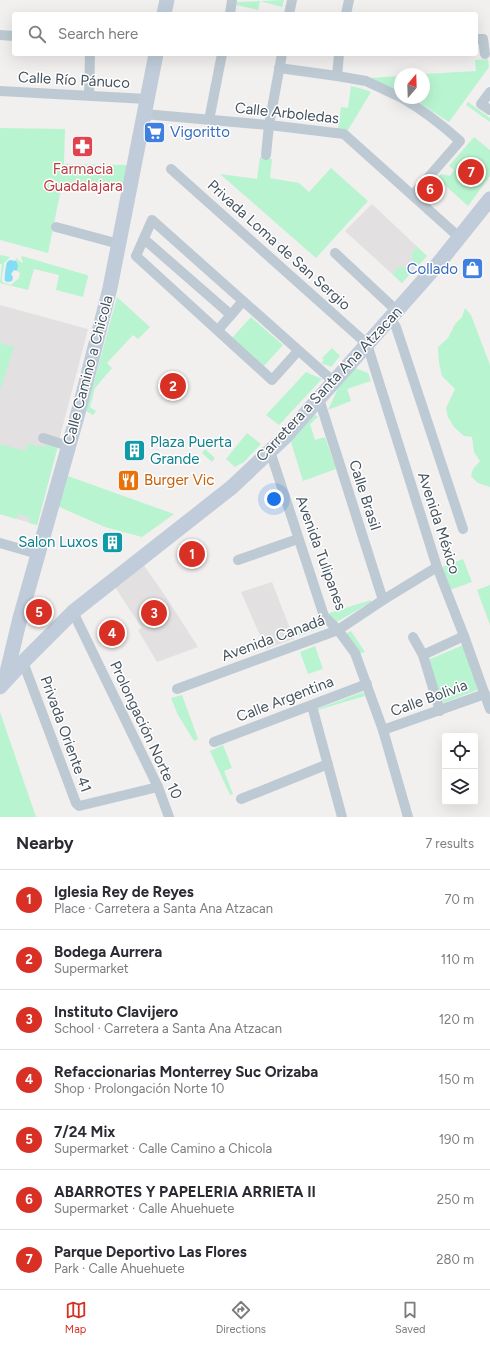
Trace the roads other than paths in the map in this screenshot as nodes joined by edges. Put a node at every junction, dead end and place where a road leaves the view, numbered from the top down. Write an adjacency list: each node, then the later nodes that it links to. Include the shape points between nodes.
1 (167, 0): 5 (street)
2 (232, 0): 6 (street)
3 (292, 0): 7 (street)
4 (349, 0): 8 (street)
5 (164, 12)
6 (230, 12)
7 (289, 12)
8 (346, 12)
9 (0, 35): 10 (street)
10 (12, 36)
11 (480, 39): 12 (street)
12 (485, 54)
13 (90, 56): 23 (street)
14 (156, 56): 24 (street, Calle Camino a Chicola)
15 (222, 56): 28 (street)
16 (282, 56): 18 (street)
17 (339, 56): 19 (street)
18 (279, 68): 19 (street); 29 (street)
19 (337, 76): 22 (street, via 366,81)
20 (0, 91): 23 (street, Calle Río Pánuco)
21 (490, 92): 26 (street, via 481,104)
22 (394, 95)
23 (89, 96): 24 (street, Calle Río Pánuco)
24 (147, 99): 27 (street, Calle Camino a Chicola)
25 (412, 104): 32 (street, via 460,141)
26 (490, 110)
27 (144, 114): 28 (street, Calle Arboledas); 37 (street, Calle Camino a Chicola)
28 (210, 120): 29 (street, Calle Arboledas)
29 (269, 125): 30 (street); 32 (street, Calle Arboledas, via 344,134)
30 (266, 155)
31 (170, 169): 43 (street, Privada Loma de San Sergio)
32 (413, 195): 35 (street, Calle Arboledas)
33 (490, 199): 35 (street, Carretera a Santa Ana Atzacan)
34 (56, 227): 37 (street)
35 (460, 238): 41 (street, Carretera a Santa Ana Atzacan)
36 (144, 239): 39 (street, via 152,220); 40 (street); 42 (street, via 136,256)
37 (119, 244): 48 (street, Calle Camino a Chicola, via 110,288)
38 (335, 253): 41 (street)
39 (243, 301): 40 (street); 44 (street)
40 (231, 315): 42 (street)
41 (394, 315): 43 (street, Carretera a Santa Ana Atzacan); 50 (street)
42 (218, 330): 44 (street, via 272,380)
43 (367, 344): 45 (street, Carretera a Santa Ana Atzacan); 55 (street, Avenida México)
44 (298, 350): 45 (street)
45 (334, 382): 46 (street, Carretera a Santa Ana Atzacan)
46 (319, 399): 49 (street, Carretera a Santa Ana Atzacan); 56 (street, Calle Brasil)
47 (42, 438): 48 (street)
48 (68, 446): 53 (street, Calle Camino a Chicola)
49 (270, 451): 51 (street, Avenida Tulipanes); 57 (street, Carretera a Santa Ana Atzacan, via 232,487)
50 (463, 529)
51 (298, 539): 54 (street); 58 (street, Avenida Tulipanes, via 324,616)
52 (0, 543): 53 (street)
53 (38, 554): 63 (street, Calle Camino a Chicola)
54 (238, 560)
55 (437, 567): 56 (street, Avenida Canadá); 59 (street, Avenida México)
56 (383, 600): 58 (street, Avenida Canadá)
57 (74, 612): 62 (street, Carretera a Santa Ana Atzacan); 73 (street, Prolongación Norte 10)
58 (338, 630): 64 (street, Avenida Tulipanes, via 355,653); 65 (street, Avenida Canadá)
59 (464, 636): 61 (street); 66 (street, Avenida México)
60 (413, 637): 61 (street)
61 (423, 655): 69 (street)
62 (23, 662): 63 (street, Carretera a Santa Ana Atzacan); 73 (street, Privada Oriente 41, via 78,806)
63 (2, 684)
64 (367, 684): 67 (street, Calle Argentina); 70 (street, Avenida Tulipanes)
65 (177, 689)
66 (485, 694): 68 (street, Avenida México); 69 (street, Calle Bolivia)
67 (312, 706): 71 (street, Calle Argentina); 72 (street)
68 (490, 709)
69 (440, 711): 70 (street, Calle Bolivia)
70 (383, 730): 77 (street, Avenida Tulipanes)
71 (214, 742)
72 (328, 764): 74 (street); 76 (street)
73 (158, 787): 75 (street, Prolongación Norte 10)
74 (241, 799)
75 (169, 817)
76 (342, 817)
77 (408, 817)

